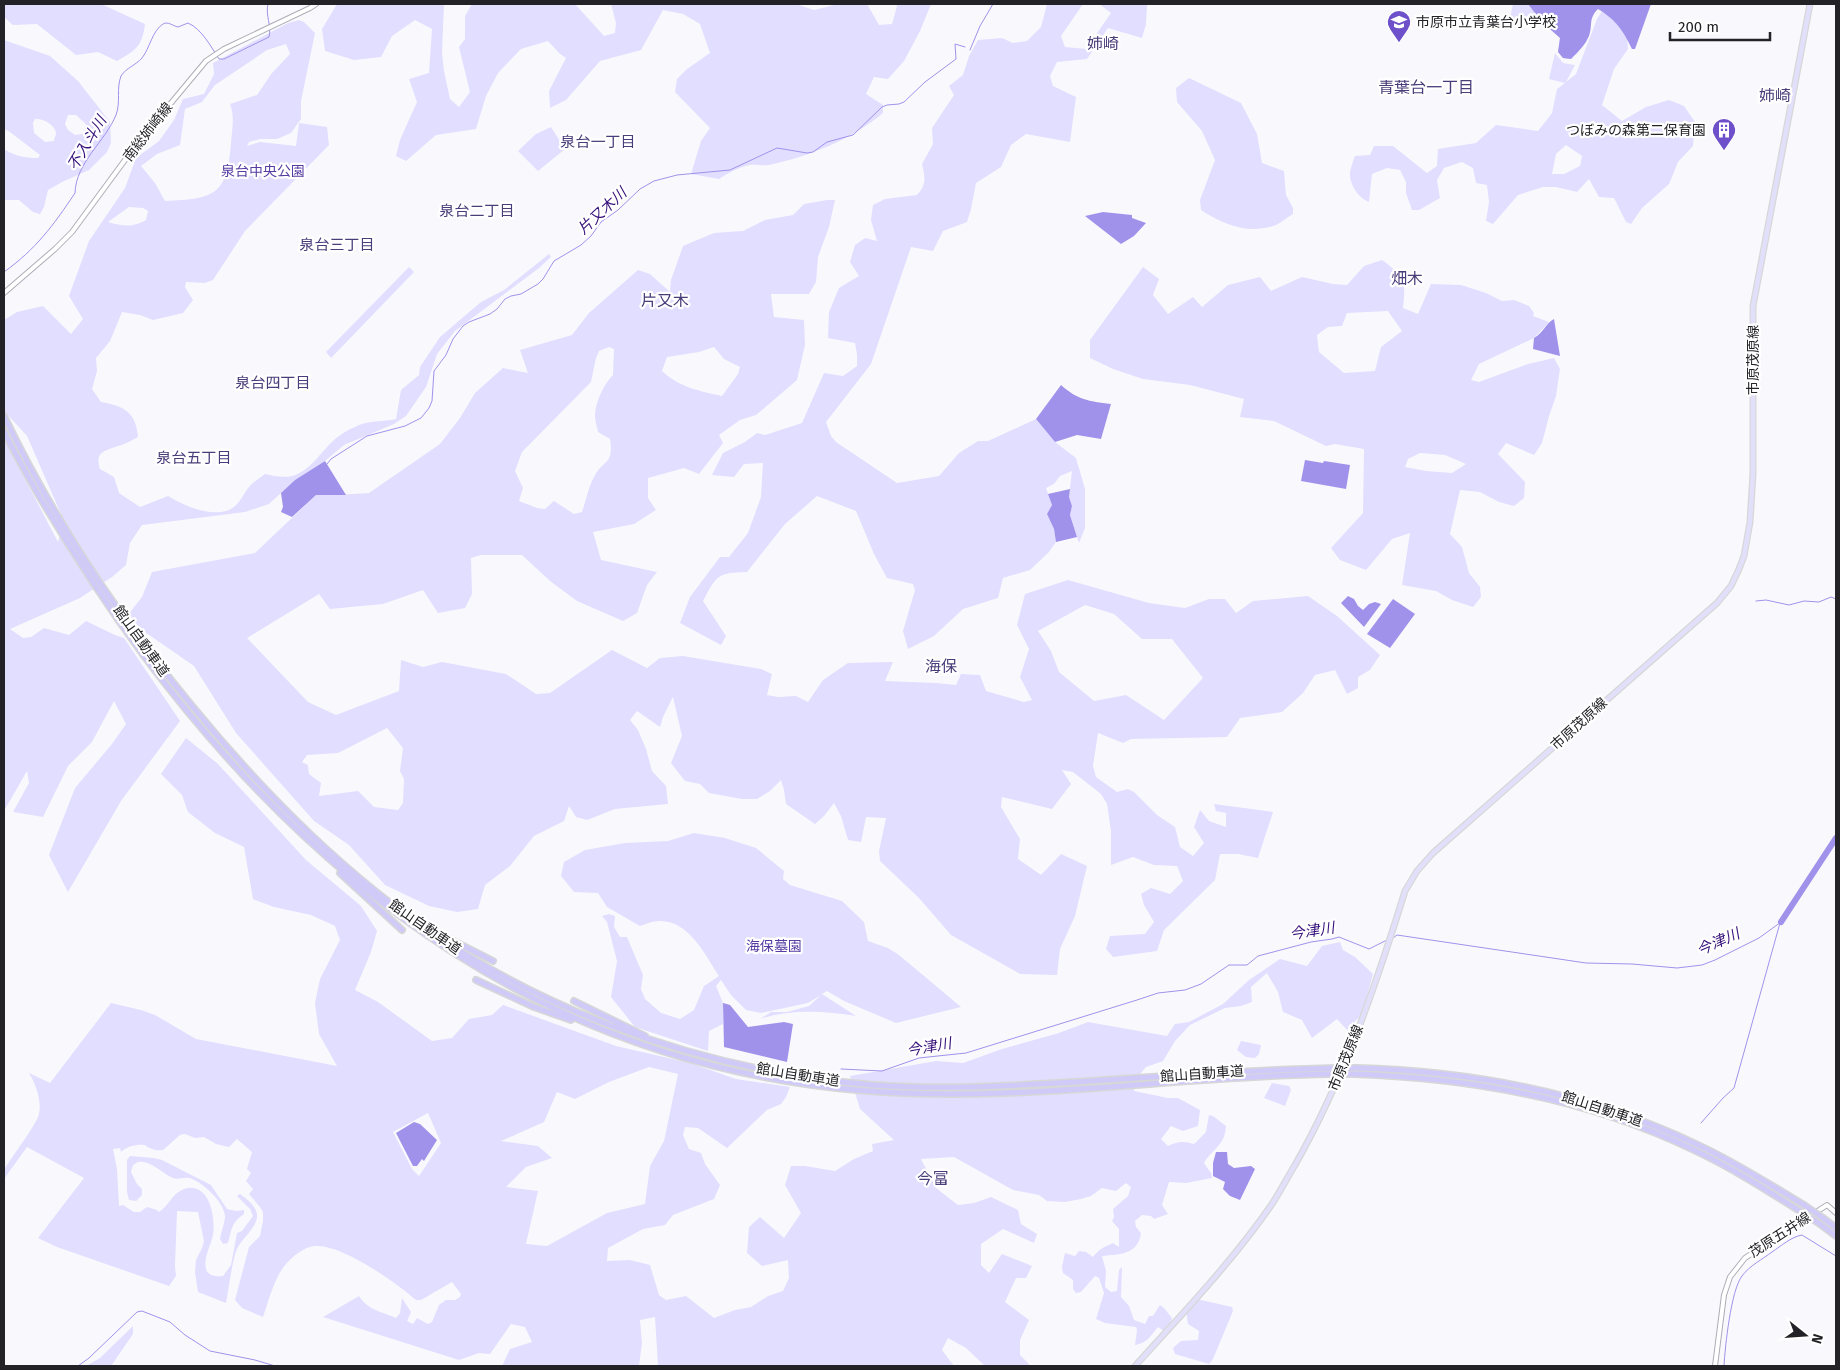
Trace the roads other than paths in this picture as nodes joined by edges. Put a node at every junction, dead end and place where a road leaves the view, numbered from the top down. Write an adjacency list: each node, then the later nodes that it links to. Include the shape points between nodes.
1 (316, 4): 3 (main road, 南総姉崎線, via 206,61 136,145 72,232)
2 (1810, 4): 19 (main road, 市原茂原線, via 1753,306 1752,496 1744,556 1737,574 1717,603 1429,856 1408,884 1337,1083 1303,1150 1273,1202 1244,1242)
3 (4, 293)
4 (4, 416): 7 (highway, 館山自動車道, via 79,552 161,668 270,794 332,854)
5 (4, 430): 6 (highway, 館山自動車道, via 70,546 131,638 220,748)
6 (307, 838): 8 (highway); 12 (highway, 館山自動車道, via 376,899 458,957 530,997)
7 (385, 899): 9 (highway, via 440,934); 13 (highway, 館山自動車道, via 461,952 520,985 596,1020)
8 (402, 930)
9 (493, 961)
10 (476, 980): 12 (highway, via 534,1006)
11 (574, 1001): 13 (highway)
12 (608, 1032): 14 (highway, 館山自動車道, bridge, via 652,1048 743,1073 825,1087 879,1092 999,1093 1241,1077 1354,1074 1438,1079 1507,1089)
13 (657, 1042): 14 (highway, 館山自動車道, bridge, via 776,1073 909,1087 995,1087 1334,1068 1422,1071 1508,1083 1584,1102)
14 (1660, 1132): 15 (highway, 館山自動車道)
15 (1696, 1147): 17 (highway, 館山自動車道, bridge, via 1750,1172); 18 (highway, 館山自動車道, bridge)
16 (1836, 1213): 20 (main road, 茂原五井線, via 1827,1206 1745,1258 1730,1277 1724,1293)
17 (1836, 1228)
18 (1836, 1236)
19 (1135, 1366)
20 (1716, 1366)

